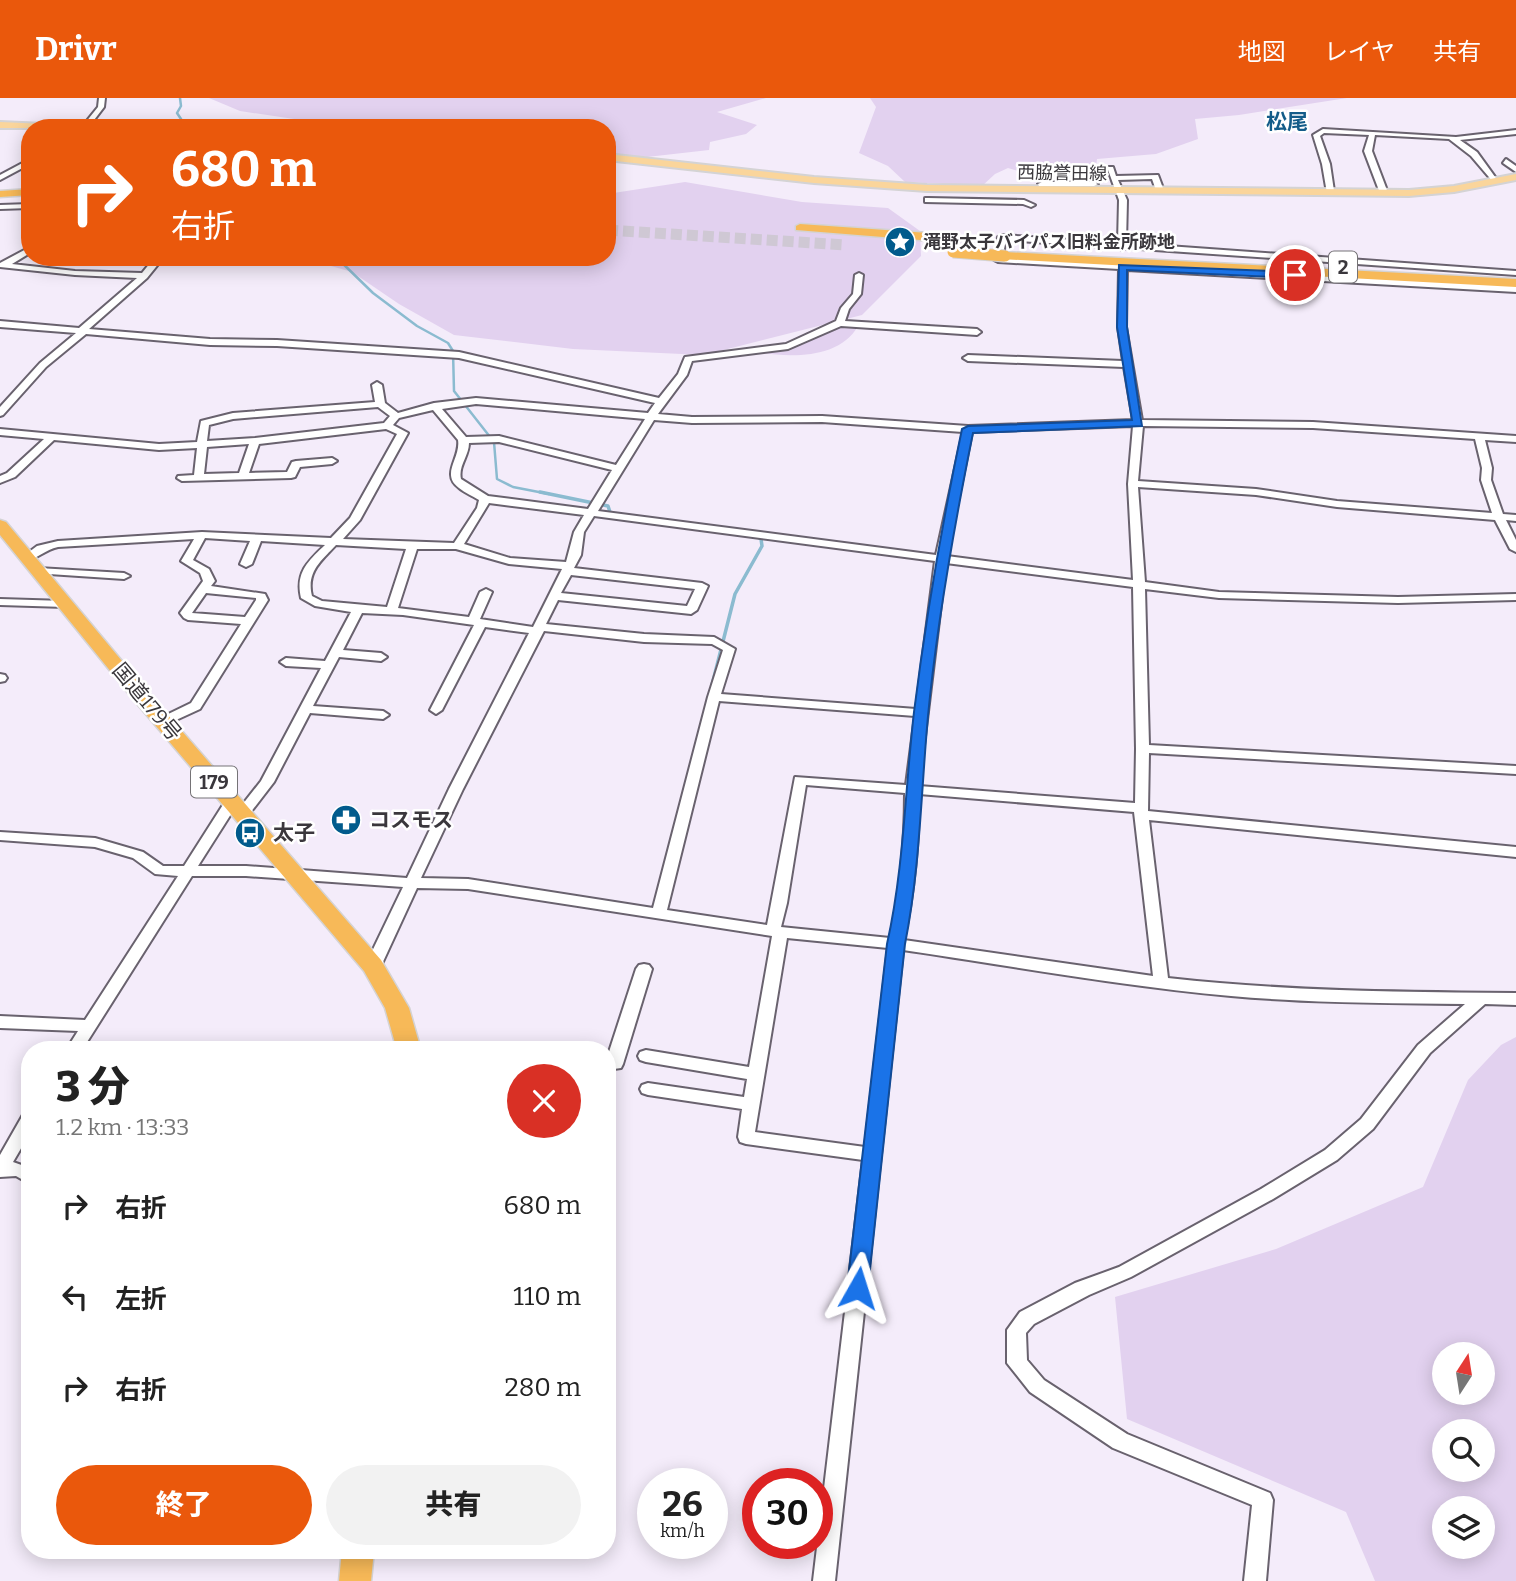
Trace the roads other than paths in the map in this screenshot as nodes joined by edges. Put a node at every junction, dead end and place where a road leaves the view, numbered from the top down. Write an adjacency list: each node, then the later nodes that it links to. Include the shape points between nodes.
1 (102, 98): 2 (street)
2 (91, 119)
3 (1407, 122): 8 (street)
4 (0, 125): 5 (main road)
5 (21, 126)
6 (1451, 127): 10 (street)
7 (1516, 132): 10 (street)
8 (1412, 134): 9 (street, via 1384,131); 10 (street); 11 (street)
9 (1373, 135): 29 (street, via 1323,131 1316,135); 30 (street, via 1368,151)
10 (1452, 138): 23 (street, via 1474,154)
11 (1420, 147)
12 (616, 159): 25 (main road, 西脇誉田線)
13 (1506, 161): 18 (street)
14 (0, 165): 15 (street)
15 (21, 166)
16 (21, 168): 20 (street)
17 (1110, 169): 21 (street)
18 (1516, 170)
19 (1516, 177): 23 (main road, 西脇誉田線)
20 (0, 178)
21 (1114, 178): 27 (street); 28 (street, via 1155,177)
22 (1059, 179): 24 (street)
23 (1494, 181): 30 (main road, 西脇誉田線, via 1454,189)
24 (1092, 182): 26 (main road, 西脇誉田線); 27 (main road, 西脇誉田線)
25 (927, 188): 26 (main road, 西脇誉田線); 26 (street, via 926,203 1029,204 1033,201)
26 (1029, 190)
27 (1121, 191): 28 (main road, 西脇誉田線); 36 (street)
28 (1160, 191): 29 (main road, 西脇誉田線)
29 (1330, 191): 30 (main road, 西脇誉田線)
30 (1384, 193)
31 (21, 199): 32 (highway)
32 (0, 200)
33 (800, 229): 40 (highway, 2)
34 (946, 252): 40 (highway, 2, bridge)
35 (21, 254): 37 (street)
36 (1122, 256): 36 (street, via 999,260 1002,237); 42 (street); 42 (street); 48 (street, via 1122,327)
37 (3, 265): 41 (street)
38 (152, 266): 41 (street)
39 (859, 275): 43 (street, via 857,293)
40 (1423, 275): 42 (highway)
41 (144, 276): 45 (street)
42 (1516, 281)
43 (840, 323): 46 (street); 50 (street, via 788,346 688,359)
44 (0, 324): 45 (street)
45 (82, 331): 50 (street, via 459,355); 54 (street, via 43,365)
46 (977, 332)
47 (968, 358): 48 (street)
48 (1128, 364): 57 (street)
49 (377, 385): 51 (street)
50 (662, 401): 56 (street)
51 (380, 404): 53 (street); 55 (street)
52 (434, 406): 55 (street); 56 (street, via 493,402); 65 (street)
53 (303, 410): 61 (street); 67 (street, via 204,423)
54 (0, 413)
55 (396, 416): 58 (street)
56 (653, 416): 59 (street, via 822,419); 69 (street)
57 (1138, 424): 59 (street); 62 (street, via 1313,425); 74 (street)
58 (387, 426): 61 (street); 82 (street, via 403,433 355,520)
59 (968, 429): 86 (street)
60 (0, 432): 63 (street)
61 (304, 435): 66 (street)
62 (1479, 436): 64 (street); 77 (street, via 1486,480)
63 (52, 438): 67 (street, via 159,447); 73 (street)
64 (1516, 439)
65 (463, 440): 69 (street, via 499,439); 75 (street, via 454,478)
66 (255, 441): 67 (street); 70 (street)
67 (202, 445): 71 (street)
68 (332, 461): 70 (street, via 296,464 291,475)
69 (619, 469): 76 (street)
70 (243, 476): 71 (street)
71 (199, 477): 72 (street)
72 (182, 478)
73 (0, 480)
74 (1133, 484): 77 (street); 91 (street)
75 (485, 499): 76 (street); 84 (street)
76 (592, 513): 86 (street); 89 (street, via 579,532)
77 (1500, 516): 78 (street); 85 (street)
78 (1516, 518)
79 (0, 525): 87 (highway, 国道179号 / 179)
80 (202, 536): 81 (street); 87 (street, via 58,544 41,548); 92 (street, via 187,561 207,574)
81 (257, 537): 82 (street); 88 (street)
82 (335, 541): 83 (street); 98 (street, via 308,568 307,598)
83 (413, 546): 84 (street); 99 (street)
84 (457, 546): 89 (street, via 509,561)
85 (1516, 549)
86 (941, 559): 91 (street); 110 (street)
87 (32, 564): 90 (street); 97 (highway, 国道179号 / 179)
88 (246, 564)
89 (568, 569): 94 (street); 94 (street, via 702,586 691,610)
90 (124, 576)
91 (1139, 585): 95 (street, via 1219,595 1312,599); 113 (street)
92 (204, 589): 100 (street, via 261,596); 100 (street, via 188,616)
93 (486, 592): 101 (street)
94 (555, 596): 102 (street)
95 (1516, 597)
96 (0, 602): 97 (street)
97 (65, 604): 112 (highway, 国道179号 / 179)
98 (358, 609): 99 (street); 103 (street)
99 (392, 609): 101 (street)
100 (249, 621): 112 (street, via 197,706)
101 (476, 623): 102 (street); 109 (street)
102 (539, 629): 107 (street, via 714,641 729,649); 122 (street)
103 (337, 653): 104 (street); 106 (street)
104 (381, 657)
105 (286, 662): 106 (street)
106 (330, 665): 108 (street)
107 (714, 697): 110 (street); 123 (street)
108 (304, 709): 111 (street); 116 (street, via 267,782)
109 (436, 710)
110 (921, 713): 115 (street)
111 (383, 715)
112 (163, 722): 116 (highway, 国道179号 / 179)
113 (1143, 749): 114 (street); 117 (street)
114 (1516, 770)
115 (912, 789): 117 (street); 124 (street, via 800,780); 125 (street, via 912,825)
116 (237, 808): 120 (street); 121 (highway, 国道179号 / 179)
117 (1141, 812): 119 (street); 128 (street)
118 (0, 836): 120 (street, via 95,843 138,855 160,871)
119 (1516, 852)
120 (188, 873): 121 (street, via 246,871); 132 (street)
121 (296, 876): 122 (street); 126 (highway, 国道179号 / 179)
122 (411, 883): 123 (street, via 468,884); 126 (street)
123 (659, 914): 124 (street)
124 (776, 931): 125 (street); 137 (street)
125 (896, 944): 128 (street); 141 (street)
126 (373, 966): 134 (highway, 国道179号 / 179, via 397,1007)
127 (644, 969): 136 (street)
128 (1161, 983): 129 (street, via 1325,996)
129 (1482, 998): 130 (street); 147 (street, via 1424,1049 1367,1124 1331,1155 1125,1272 1027,1318 1016,1330 1017,1363 1037,1386 1120,1441 1263,1500)
130 (1516, 999)
131 (0, 1022): 132 (street)
132 (89, 1026): 133 (street)
133 (80, 1041)
134 (406, 1041)
135 (646, 1056): 137 (street)
136 (616, 1061)
137 (756, 1074): 139 (street)
138 (648, 1089): 139 (street)
139 (751, 1104): 141 (street, via 746,1137)
140 (21, 1133): 142 (street)
141 (873, 1155): 146 (street)
142 (0, 1169): 143 (street)
143 (21, 1171)
144 (357, 1559): 145 (highway)
145 (355, 1581)
146 (824, 1581)
147 (1255, 1581)

